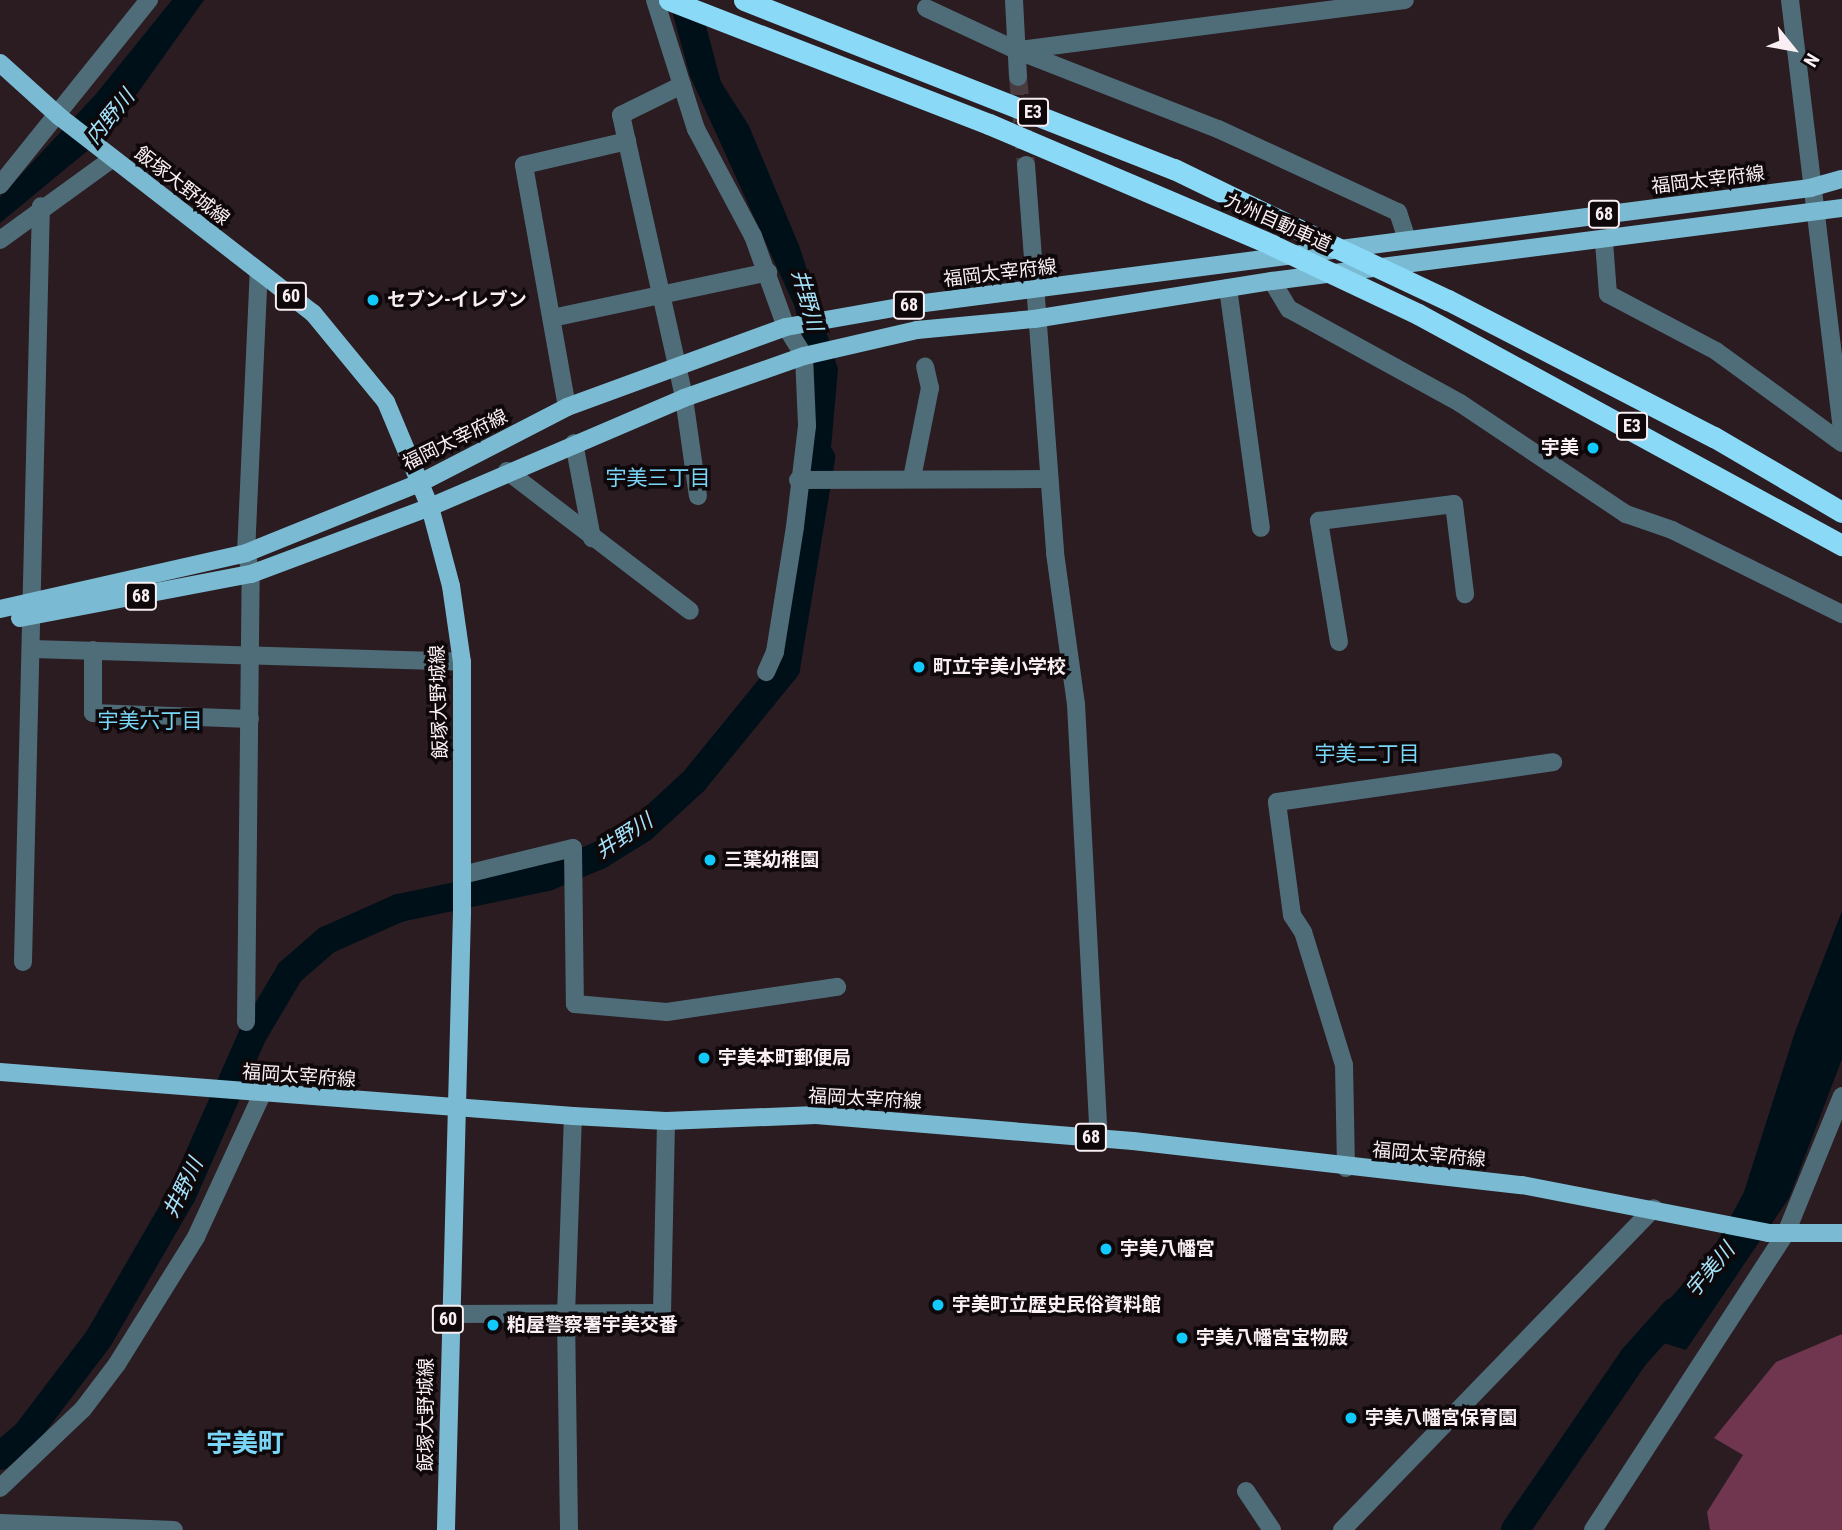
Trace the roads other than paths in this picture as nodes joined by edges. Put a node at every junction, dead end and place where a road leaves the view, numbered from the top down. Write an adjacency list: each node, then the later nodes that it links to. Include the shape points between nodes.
1 (149, 0): 13 (street)
2 (655, 0): 12 (street)
3 (669, 0): 53 (highway, 九州自動車道 / E3, bridge, via 1013,134 1272,245 1418,314)
4 (744, 0): 50 (highway, 九州自動車道 / E3, bridge, via 1174,169 1448,300 1714,437)
5 (1014, 0): 9 (street)
6 (1405, 0): 9 (street)
7 (1790, 0): 19 (street)
8 (926, 8): 9 (street)
9 (1016, 50): 11 (street); 23 (street, via 1218,129 1398,212)
10 (0, 63): 13 (main road, 飯塚大野城線 / 60)
11 (1018, 77)
12 (682, 85): 14 (street, via 621,116); 27 (street, via 696,129)
13 (60, 117): 15 (main road, 飯塚大野城線 / 60); 18 (street)
14 (627, 141): 31 (street); 32 (street, via 524,165)
15 (111, 157): 20 (street); 26 (main road, 飯塚大野城線 / 60)
16 (1026, 165): 30 (street)
17 (1842, 179): 19 (main road, 福岡太宰府線 / 68)
18 (0, 185)
19 (1810, 188): 22 (street); 23 (main road, 福岡太宰府線 / 68)
20 (41, 206): 24 (street); 58 (street)
21 (1842, 208): 22 (main road, 福岡太宰府線 / 68)
22 (1813, 216): 25 (main road, 福岡太宰府線 / 68); 40 (street)
23 (1407, 239): 30 (main road, 福岡太宰府線 / 68)
24 (0, 240)
25 (1604, 242): 28 (main road, 福岡太宰府線 / 68); 42 (street, via 1608,294 1716,351)
26 (259, 272): 47 (main road, 飯塚大野城線 / 60, via 313,313 359,363 386,401); 54 (street)
27 (768, 272): 31 (street); 34 (street)
28 (1272, 281): 29 (main road, 福岡太宰府線 / 68); 60 (street, via 1289,309 1460,403 1626,514 1672,530)
29 (1228, 288): 33 (main road, 福岡太宰府線 / 68); 51 (street)
30 (1032, 291): 33 (street); 34 (main road, 福岡太宰府線 / 68)
31 (662, 292): 32 (street); 36 (street)
32 (552, 318): 39 (street)
33 (1034, 319): 35 (main road, 福岡太宰府線 / 68, via 917,330); 45 (street)
34 (786, 327): 35 (street); 36 (main road, 福岡太宰府線 / 68)
35 (804, 356): 38 (main road, 福岡太宰府線 / 68); 46 (street, via 807,426)
36 (674, 367): 38 (street); 39 (main road, 福岡太宰府線 / 68)
37 (925, 367): 44 (street, via 930,388)
38 (684, 398): 41 (main road, 福岡太宰府線 / 68); 48 (street)
39 (567, 407): 47 (main road, 福岡太宰府線 / 68)
40 (1842, 429)
41 (574, 443): 43 (main road, 福岡太宰府線 / 68); 52 (street)
42 (1842, 443)
43 (507, 471): 49 (main road, 福岡太宰府線 / 68); 52 (street)
44 (912, 478): 45 (street); 46 (street)
45 (1049, 479): 80 (street, via 1078,729)
46 (802, 480): 67 (street, via 775,652)
47 (422, 482): 49 (main road, 飯塚大野城線 / 60); 54 (main road, 福岡太宰府線 / 68)
48 (698, 496)
49 (430, 507): 55 (main road, 福岡太宰府線 / 68); 66 (main road, 飯塚大野城線 / 60, via 451,586)
50 (1842, 512)
51 (1261, 528)
52 (592, 538): 59 (street)
53 (1842, 545)
54 (246, 553): 55 (street); 58 (main road, 福岡太宰府線 / 68)
55 (251, 574): 58 (main road, 福岡太宰府線 / 68); 65 (street)
56 (1465, 594): 62 (street, via 1454,504 1319,521)
57 (0, 610): 58 (main road, 福岡太宰府線 / 68)
58 (31, 611): 61 (main road, 福岡太宰府線 / 68); 63 (street)
59 (690, 611)
60 (1842, 614)
61 (0, 620)
62 (1339, 642)
63 (32, 649): 64 (street); 71 (street)
64 (93, 650): 65 (street); 68 (street, via 93,713)
65 (250, 655): 66 (street); 68 (street)
66 (462, 662): 70 (main road, 飯塚大野城線 / 60)
67 (766, 672)
68 (250, 719): 73 (street)
69 (1553, 762): 81 (street, via 1277,802 1292,915 1303,932 1344,1065)
70 (462, 879): 72 (street, via 573,848 575,1004 667,1012); 77 (main road, 飯塚大野城線 / 60)
71 (23, 962)
72 (838, 988)
73 (247, 1022)
74 (0, 1072): 75 (main road, 福岡太宰府線 / 68)
75 (258, 1095): 77 (main road, 福岡太宰府線 / 68); 87 (street, via 196,1237 117,1364 83,1409)
76 (1842, 1096): 83 (street)
77 (455, 1108): 78 (main road, 福岡太宰府線 / 68); 85 (main road, 飯塚大野城線 / 60)
78 (573, 1116): 79 (main road, 福岡太宰府線 / 68); 86 (street)
79 (666, 1121): 80 (main road, 福岡太宰府線 / 68, via 816,1115); 86 (street, via 662,1313)
80 (1099, 1138): 81 (main road, 福岡太宰府線 / 68)
81 (1346, 1168): 82 (main road, 福岡太宰府線 / 68, via 1522,1185)
82 (1654, 1208): 83 (main road, 福岡太宰府線 / 68); 95 (street)
83 (1777, 1233): 84 (main road, 68); 90 (street)
84 (1842, 1233)
85 (448, 1314): 86 (street); 92 (main road, 飯塚大野城線 / 60)
86 (566, 1315): 93 (street)
87 (0, 1488)
88 (1246, 1490): 94 (street)
89 (0, 1523): 91 (street)
90 (1598, 1528)
91 (174, 1530)
92 (446, 1530)
93 (569, 1530)
94 (1272, 1530)
95 (1342, 1530)

